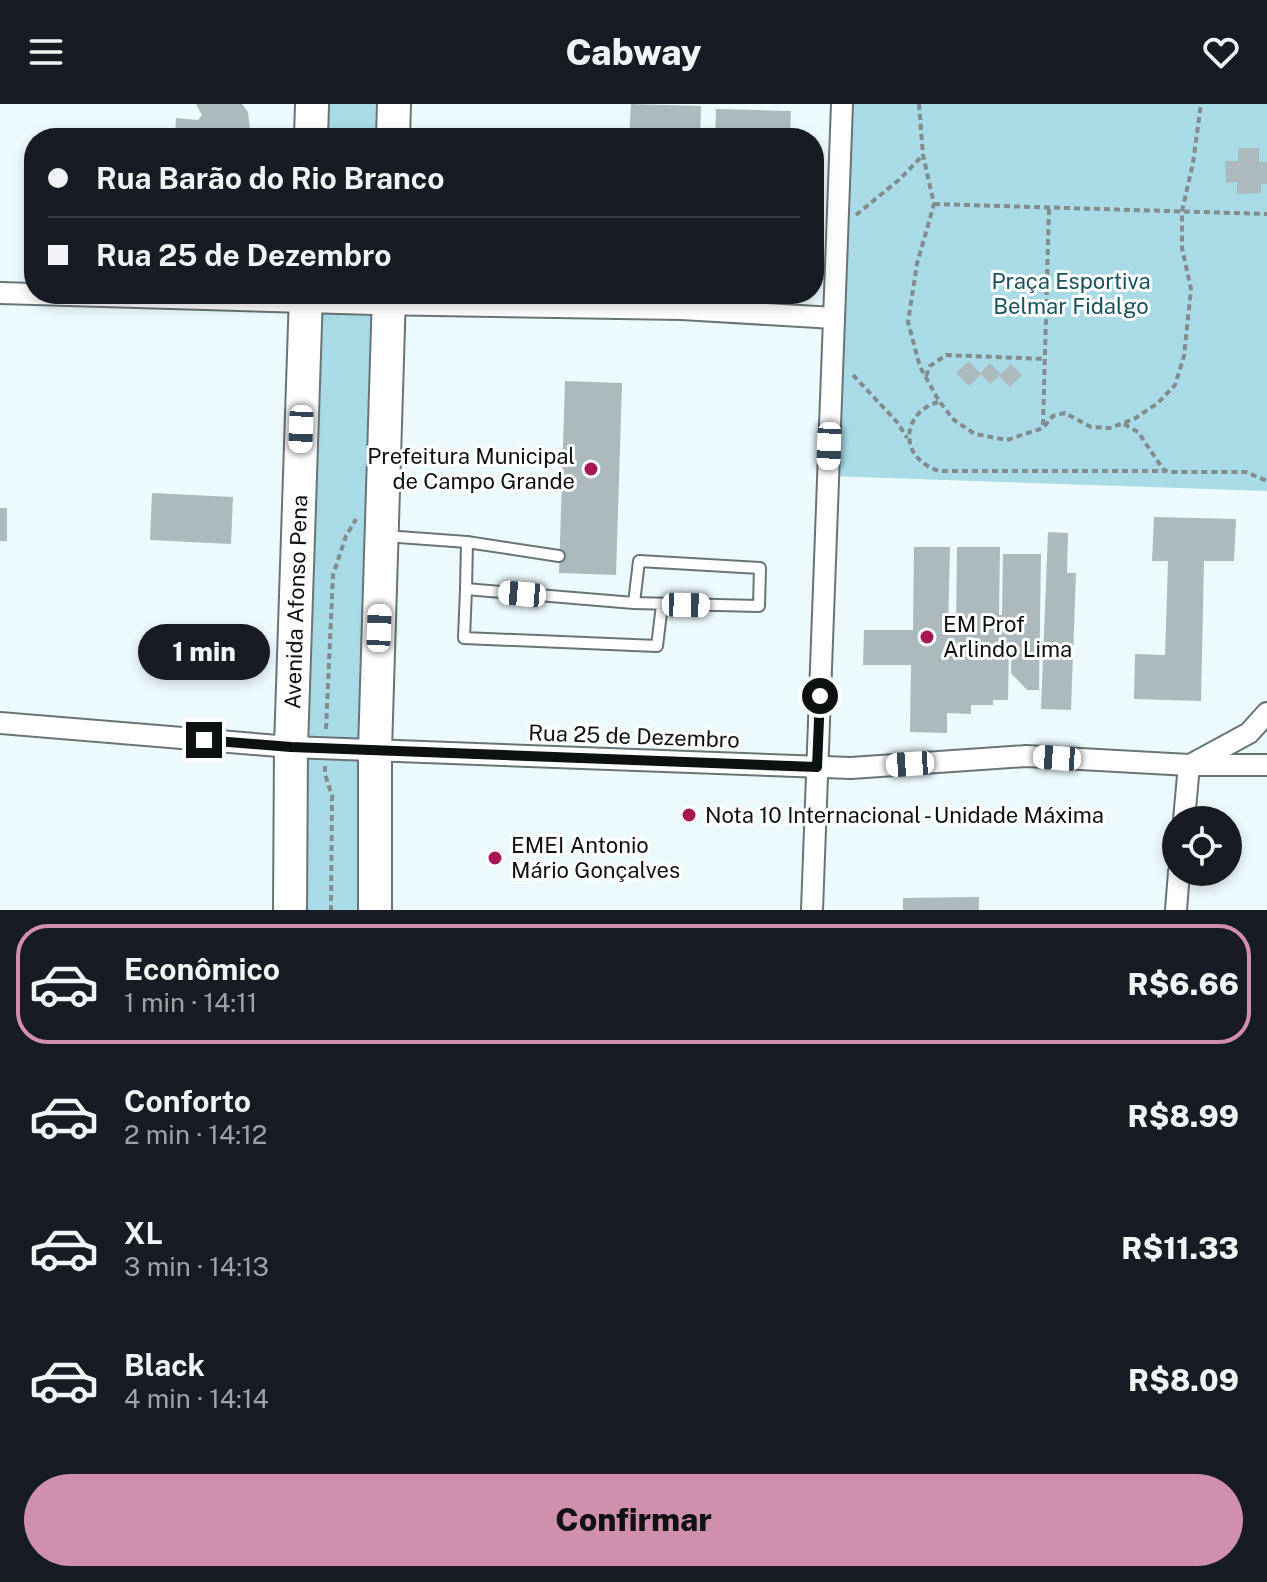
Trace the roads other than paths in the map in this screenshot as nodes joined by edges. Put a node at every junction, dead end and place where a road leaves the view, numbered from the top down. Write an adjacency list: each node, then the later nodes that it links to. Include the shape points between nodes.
1 (312, 104): 4 (main road)
2 (394, 104): 5 (main road)
3 (842, 104): 11 (street)
4 (311, 128)
5 (393, 128)
6 (0, 293): 7 (street)
7 (24, 293)
8 (306, 304): 20 (main road, Avenida Afonso Pena)
9 (388, 304): 12 (main road)
10 (535, 304): 11 (street)
11 (834, 318): 24 (street)
12 (383, 536): 13 (lane); 21 (main road)
13 (467, 542): 14 (lane); 15 (lane)
14 (559, 556)
15 (466, 589): 16 (lane); 17 (lane, via 464,638 657,646)
16 (634, 603): 17 (lane); 17 (lane, via 639,561 760,568 759,606)
17 (662, 605)
18 (1267, 713): 22 (street, via 1249,733)
19 (0, 723): 20 (street, Rua 25 de Dezembro)
20 (291, 747): 21 (street, Rua 25 de Dezembro); 27 (main road, Avenida Afonso Pena)
21 (375, 750): 24 (street, Rua 25 de Dezembro); 28 (main road)
22 (1189, 765): 23 (street, Rua 25 de Dezembro); 24 (street, Rua 25 de Dezembro, via 1026,756); 25 (street)
23 (1267, 765)
24 (817, 767): 29 (street)
25 (1185, 806)
26 (1178, 886): 30 (street)
27 (290, 910)
28 (375, 910)
29 (812, 910)
30 (1176, 910)

